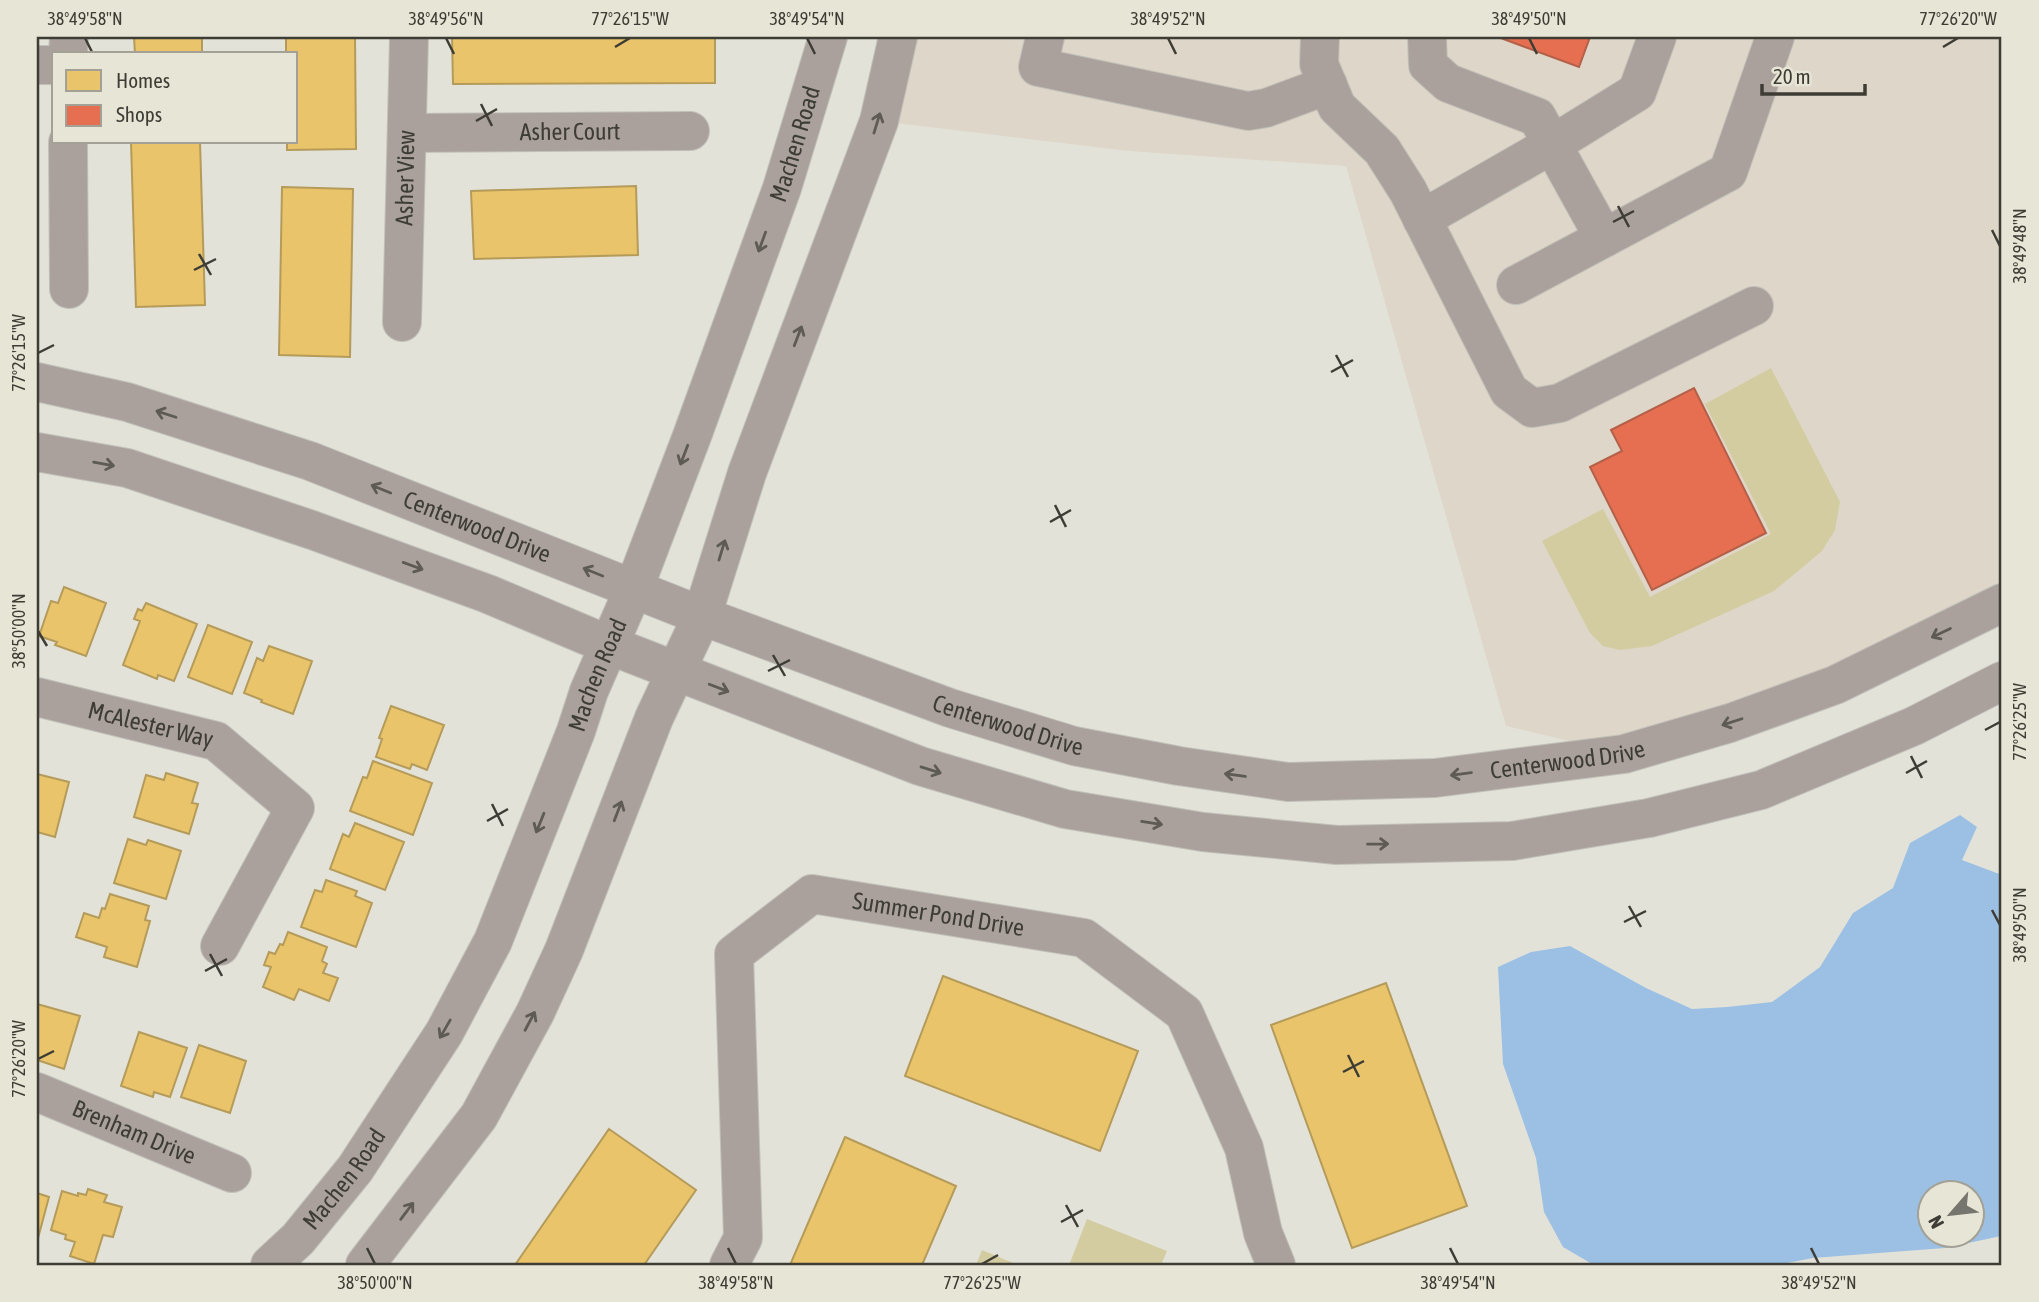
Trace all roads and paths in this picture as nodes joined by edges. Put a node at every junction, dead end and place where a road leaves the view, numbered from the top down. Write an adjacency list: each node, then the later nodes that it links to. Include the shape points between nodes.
1 (409, 37): 11 (street, Asher View)
2 (828, 37): 22 (street, Machen Road, one-way to 22, via 782,188)
3 (898, 37): 24 (street, one-way to 3, via 747,473 879,121)
4 (1045, 37): 9 (street, via 1038,67 1248,111)
5 (1320, 37): 9 (street, via 1319,64)
6 (1427, 37): 13 (street, via 1428,65 1448,83 1537,117)
7 (1657, 37): 13 (street, via 1637,92)
8 (1775, 37): 15 (street, via 1728,172)
9 (1328, 85): 14 (street, via 1337,107 1382,150)
10 (690, 131): 11 (street, Asher Court)
11 (407, 133): 19 (street, Asher View)
12 (68, 144): 17 (street)
13 (1553, 144): 14 (street); 15 (street)
14 (1422, 219): 18 (street, via 1509,391 1532,408 1560,404)
15 (1604, 238): 16 (street)
16 (1516, 285)
17 (69, 289)
18 (1754, 306)
19 (402, 322)
20 (37, 382): 22 (street, Centerwood Drive, one-way to 20, via 310,461 127,402)
21 (37, 452): 25 (street, one-way to 25, via 127,468 312,530 488,594)
22 (634, 588): 24 (street, Centerwood Drive); 25 (street, Machen Road)
23 (2002, 603): 24 (street, Centerwood Drive, one-way to 24, via 1835,685 1624,754 1435,778 1288,782 1074,746 950,708)
24 (702, 615): 26 (street)
25 (609, 645): 26 (street); 32 (street, Machen Road, one-way to 32, via 493,941 444,1033 355,1169 298,1239)
26 (677, 672): 27 (street, one-way to 27, via 920,766 1065,809 1203,832 1337,845 1512,841 1649,818 1761,790 1914,726); 33 (street, one-way to 26, via 479,1116 535,1013 654,718)
27 (2002, 681)
28 (37, 697): 29 (street, McAlester Way, via 216,741 295,808)
29 (220, 946)
30 (37, 1092): 31 (street, Brenham Drive)
31 (232, 1173)
32 (270, 1265)
33 (365, 1265)
34 (729, 1265): 35 (street, Summer Pond Drive, via 743,1238 734,954 812,894 1084,938 1184,1013 1244,1148 1263,1233)
35 (1276, 1265)

